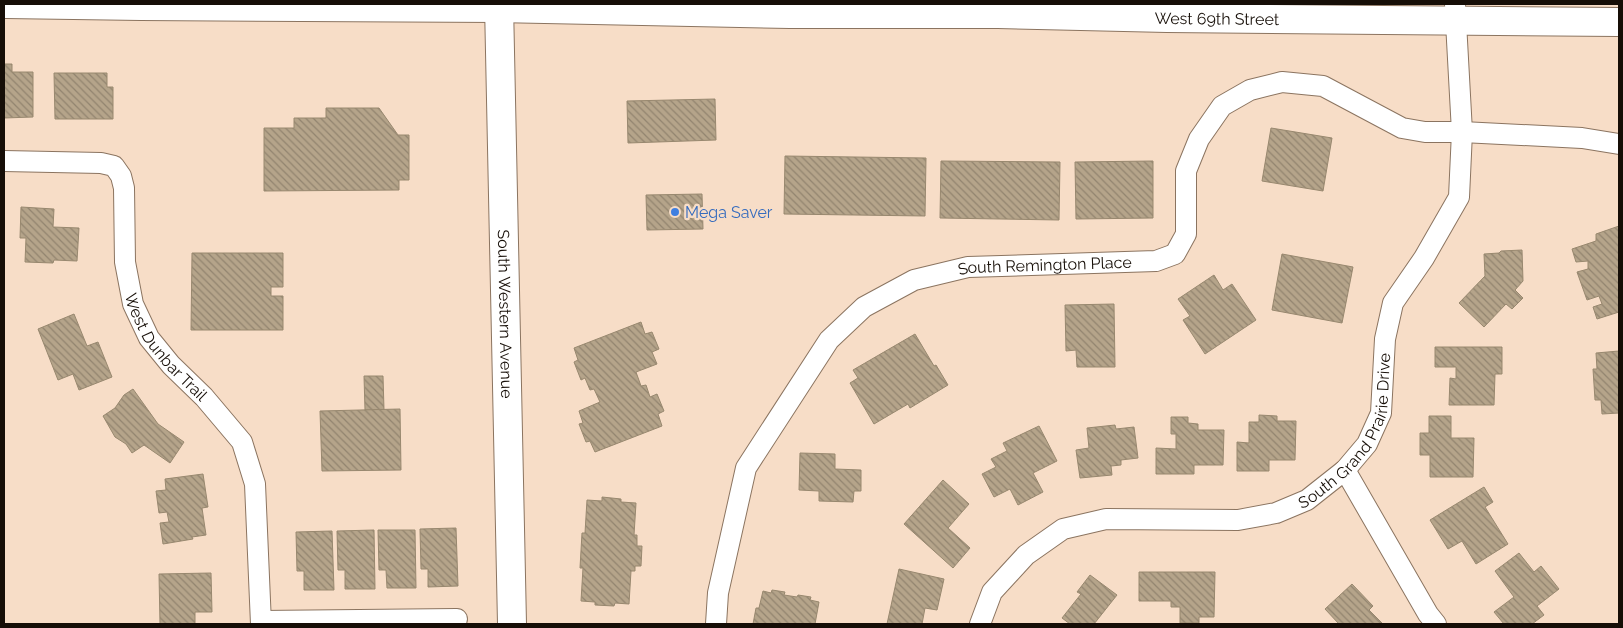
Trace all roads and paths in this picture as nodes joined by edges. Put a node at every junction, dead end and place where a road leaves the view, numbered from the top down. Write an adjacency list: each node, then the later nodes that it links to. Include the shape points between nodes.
1 (6, 4): 2 (main road, West 69th Street)
2 (499, 6): 3 (main road, West 69th Street, via 790,14); 12 (main road, South Western Avenue)
3 (1167, 11): 4 (main road, West 69th Street)
4 (1455, 12): 5 (main road, West 69th Street); 6 (street, South Grand Prairie Drive)
5 (1619, 22)
6 (1462, 132): 7 (street, South Remington Place, via 1582,138); 9 (street, South Grand Prairie Drive, via 1459,197 1424,258 1393,302 1385,339 1381,414 1367,444); 13 (street, South Remington Place, via 1402,128 1323,86 1282,82 1250,90 1222,106 1199,139 1186,171 1186,234 1175,254 1156,261 968,267 914,280 864,307 829,340 746,468 718,593)
7 (1619, 144)
8 (4, 161): 11 (street, West Dunbar Trail, via 101,163 114,166 121,176 125,262 133,304 149,338 242,442 255,484)
9 (1345, 470): 14 (street, South Grand Prairie Drive, via 1307,500 1276,512 1238,520 1106,519 1063,529 1026,555 992,592); 15 (street)
10 (457, 619): 11 (street)
11 (261, 623)
12 (512, 624)
13 (716, 624)
14 (980, 624)
15 (1436, 624)

